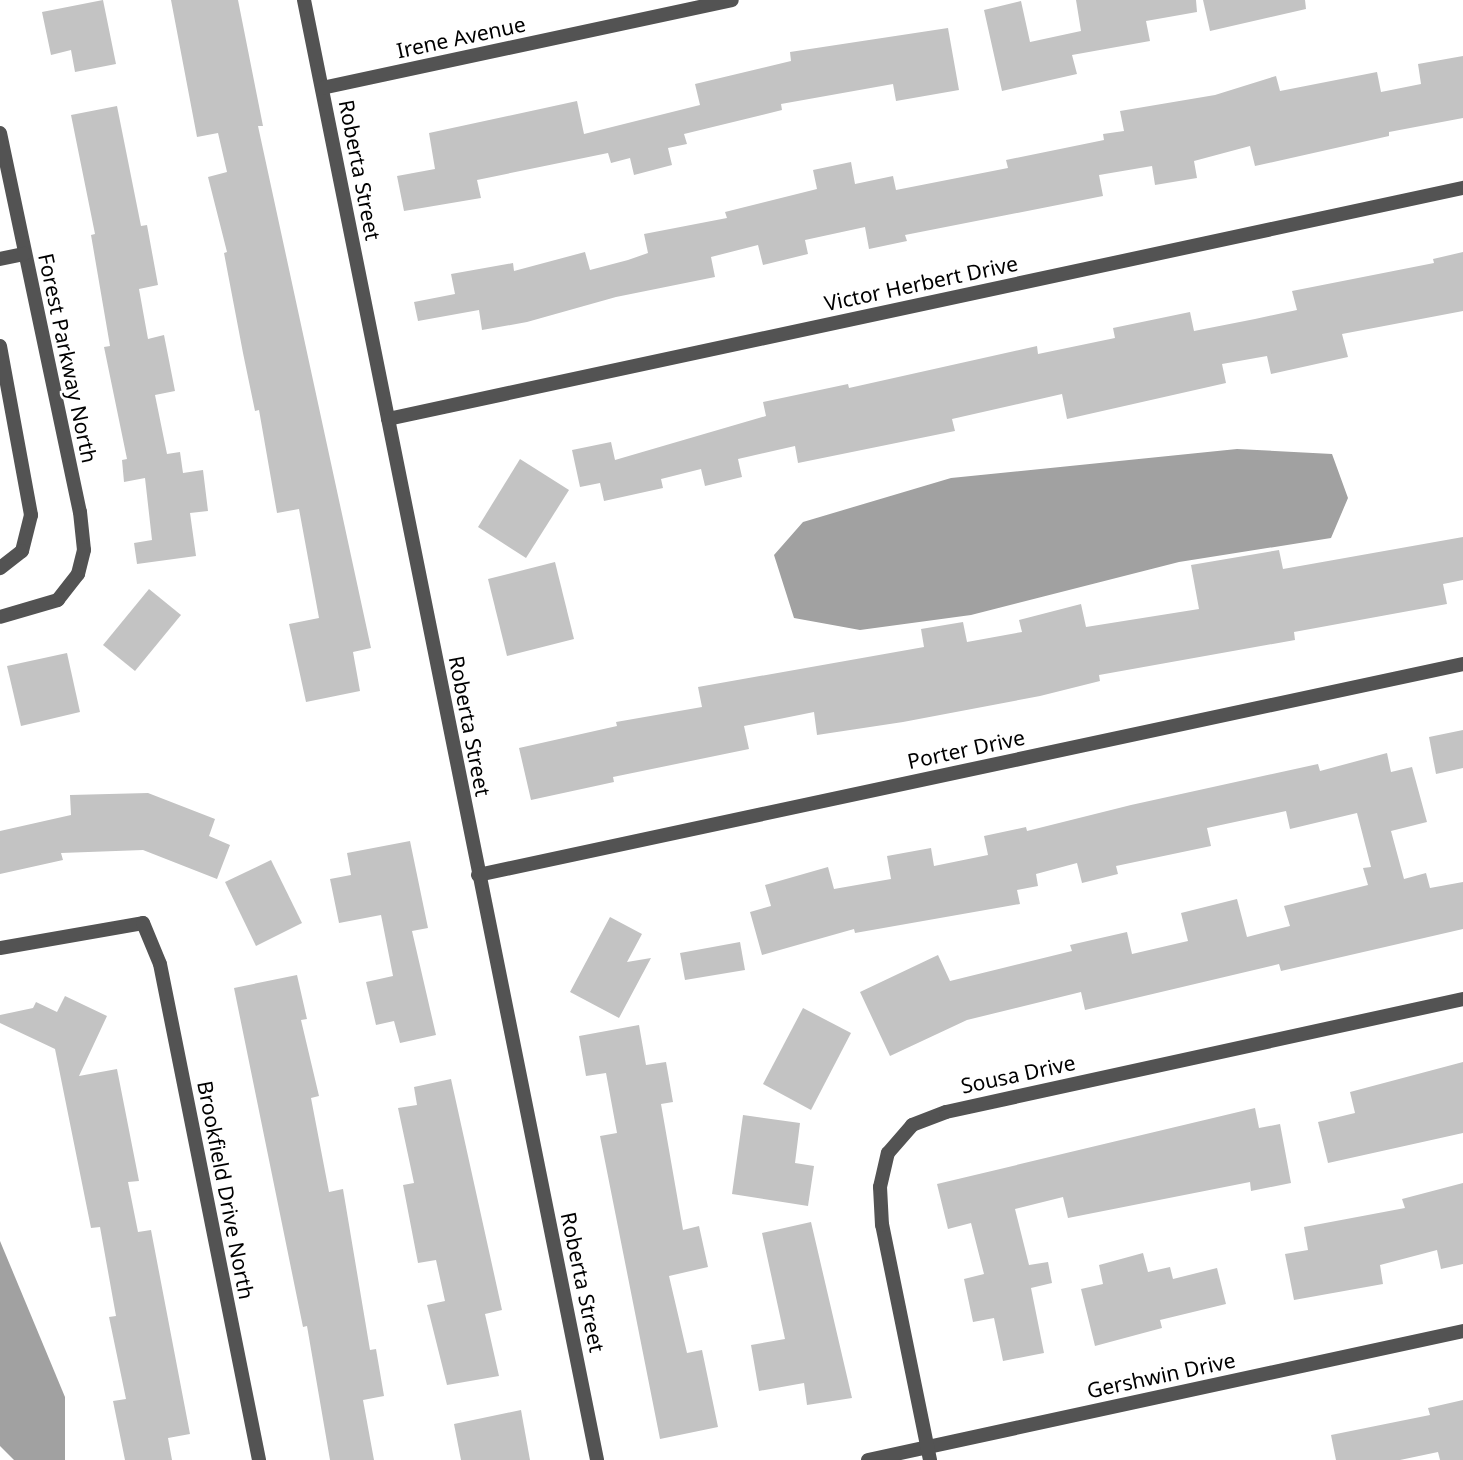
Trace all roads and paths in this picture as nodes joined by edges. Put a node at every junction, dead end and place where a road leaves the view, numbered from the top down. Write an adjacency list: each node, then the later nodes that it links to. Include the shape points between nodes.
1 (304, 0): 3 (street, Roberta Street)
2 (732, 0): 3 (street, Irene Avenue)
3 (322, 88): 9 (street, Roberta Street)
4 (0, 133): 6 (street, Forest Parkway North)
5 (1463, 188): 9 (street, Victor Herbert Drive)
6 (24, 254): 7 (street); 11 (street, Forest Parkway North, via 80,512 84,551 69,590 39,609)
7 (0, 259)
8 (0, 346): 10 (street, via 30,488 31,515 22,551)
9 (388, 419): 13 (street, Roberta Street)
10 (0, 568)
11 (0, 617)
12 (1463, 664): 13 (street, Porter Drive)
13 (478, 875): 19 (street, Roberta Street)
14 (0, 948): 18 (street, Brookfield Drive North, via 110,925 142,923 160,964)
15 (1463, 999): 17 (street, Sousa Drive, via 946,1112 912,1125 888,1153 880,1187 882,1225)
16 (1463, 1331): 17 (street, Gershwin Drive)
17 (928, 1453): 20 (street, Gershwin Drive)
18 (259, 1460)
19 (597, 1460)
20 (869, 1460)

